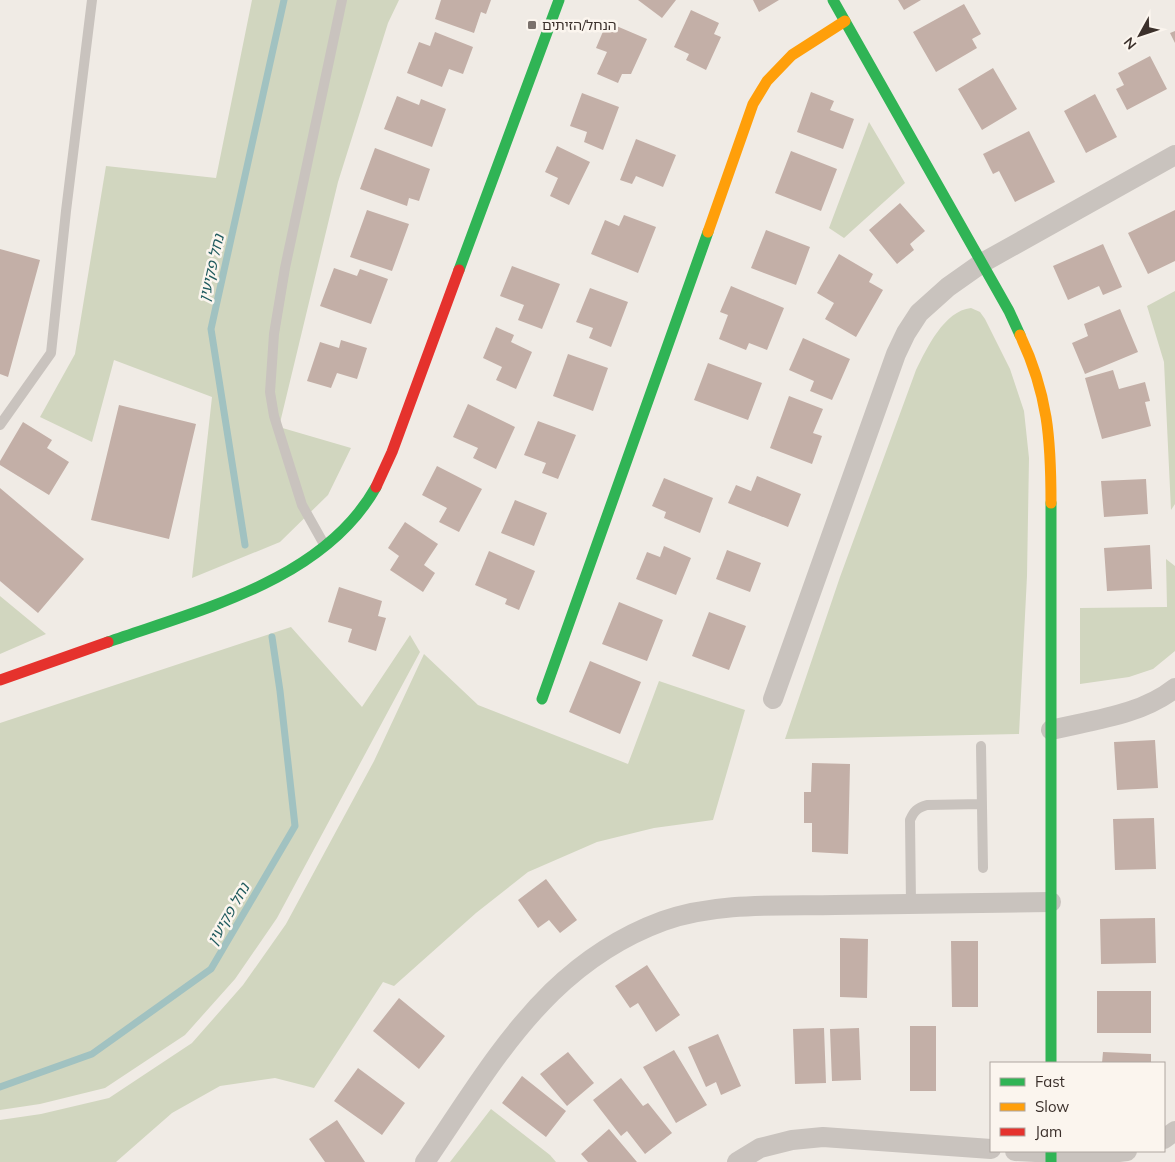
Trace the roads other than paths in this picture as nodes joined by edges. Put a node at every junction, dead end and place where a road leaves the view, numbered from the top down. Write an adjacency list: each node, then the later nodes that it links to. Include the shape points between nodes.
1 (92, 0): 8 (lane, via 51,353)
2 (342, 0): 9 (lane, via 284,268 274,334 270,392 274,416 302,505)
3 (559, 0): 9 (street, via 392,452 376,488 357,517)
4 (833, 0): 5 (street)
5 (845, 21): 7 (street); 12 (street, via 792,55 767,81 753,104)
6 (1175, 155): 7 (street)
7 (982, 263): 13 (street, via 948,286 919,313 906,333); 14 (street, via 1029,354 1044,400 1050,459)
8 (0, 425)
9 (326, 547): 10 (street, via 306,562 235,597)
10 (0, 680)
11 (1175, 688): 14 (street, via 1143,707)
12 (542, 699)
13 (773, 699)
14 (1051, 730): 18 (street)
15 (981, 746): 16 (lane)
16 (982, 804): 17 (lane); 19 (lane, via 926,805 914,811 910,820)
17 (983, 868)
18 (1051, 902): 19 (street); 20 (street)
19 (911, 904): 25 (street, via 759,906 704,911 663,921 620,940 582,966 552,993 512,1038)
20 (1051, 1062)
21 (990, 1149): 26 (street, via 823,1137 760,1148)
22 (1024, 1152): 24 (street)
23 (1120, 1152): 24 (street)
24 (1051, 1155)
25 (425, 1162)
26 (737, 1162)

